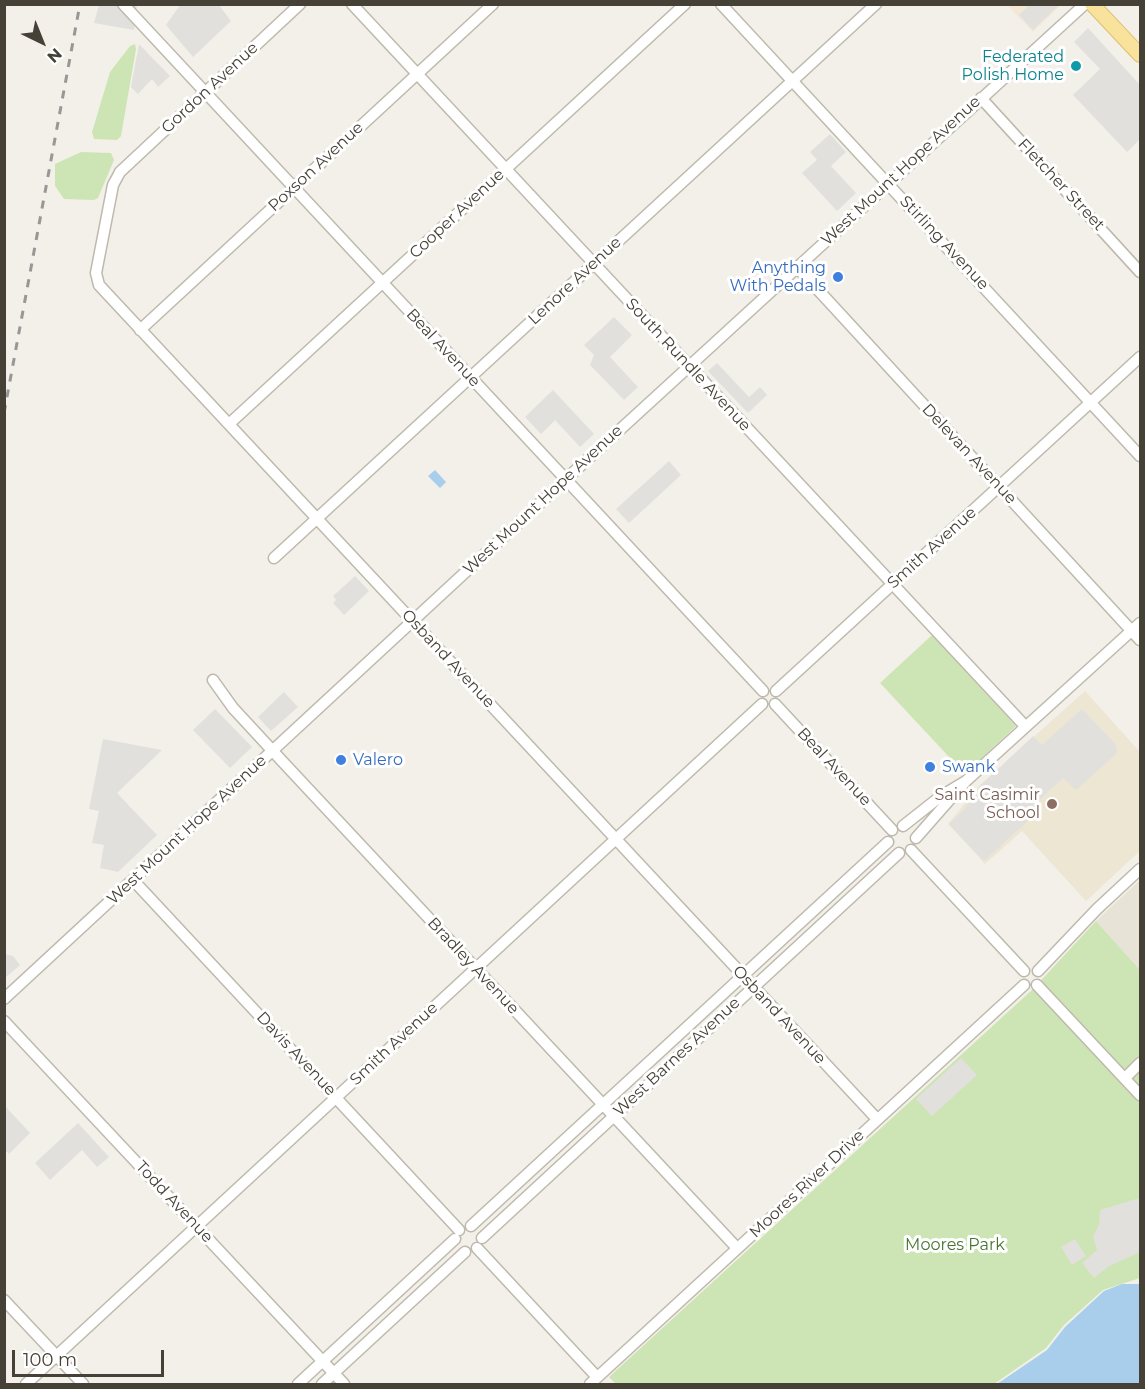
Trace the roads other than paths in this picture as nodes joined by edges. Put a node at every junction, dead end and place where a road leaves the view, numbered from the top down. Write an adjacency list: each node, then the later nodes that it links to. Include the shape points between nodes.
1 (123, 4): 13 (street, Beal Avenue)
2 (300, 4): 13 (street, Gordon Avenue)
3 (351, 4): 11 (street, South Rundle Avenue)
4 (493, 4): 11 (street, Poxson Avenue)
5 (685, 4): 15 (street, Cooper Avenue)
6 (721, 4): 12 (street, Stirling Avenue)
7 (876, 4): 12 (street, Lenore Avenue)
8 (1084, 4): 14 (street, West Mount Hope Avenue)
9 (1092, 4): 10 (main road)
10 (1140, 55)
11 (417, 74): 15 (street, South Rundle Avenue); 18 (street, Poxson Avenue)
12 (793, 81): 17 (street, Stirling Avenue); 19 (street, Lenore Avenue)
13 (206, 92): 16 (street, Gordon Avenue); 18 (street, Beal Avenue)
14 (981, 98): 17 (street, West Mount Hope Avenue); 21 (street, Fletcher Street)
15 (505, 169): 19 (street, South Rundle Avenue); 22 (street, Cooper Avenue)
16 (120, 172): 23 (street, Osband Avenue, via 112,185 96,279)
17 (888, 182): 20 (street, West Mount Hope Avenue); 27 (street, Stirling Avenue)
18 (294, 188): 22 (street, Beal Avenue); 23 (street, Poxson Avenue)
19 (593, 264): 25 (street, South Rundle Avenue); 26 (street, Lenore Avenue)
20 (797, 267): 25 (street, West Mount Hope Avenue); 31 (street, Delevan Avenue)
21 (1140, 272)
22 (382, 283): 26 (street, Beal Avenue); 28 (street, Cooper Avenue)
23 (140, 330): 28 (street, Osband Avenue)
24 (1140, 357): 27 (street, Smith Avenue)
25 (689, 366): 30 (street, West Mount Hope Avenue); 34 (street, South Rundle Avenue)
26 (471, 377): 30 (street, Beal Avenue); 32 (street, Lenore Avenue)
27 (1091, 402): 29 (street, Stirling Avenue); 31 (street, Smith Avenue)
28 (229, 424): 32 (street, Osband Avenue)
29 (1140, 456)
30 (565, 480): 35 (street, West Mount Hope Avenue); 40 (street, Beal Avenue)
31 (999, 487): 34 (street, Smith Avenue); 37 (street, Delevan Avenue)
32 (316, 520): 33 (street, Lenore Avenue); 35 (street, Osband Avenue)
33 (274, 558)
34 (892, 585): 41 (street, Smith Avenue); 44 (street, South Rundle Avenue)
35 (412, 622): 45 (street, West Mount Hope Avenue); 50 (street, Osband Avenue)
36 (1140, 622): 37 (street)
37 (1132, 631): 38 (street, Delevan Avenue); 44 (street)
38 (1140, 640)
39 (213, 680): 45 (street, Bradley Avenue)
40 (763, 691): 41 (street); 42 (street)
41 (776, 691): 43 (street)
42 (762, 704): 43 (street); 50 (street, Smith Avenue)
43 (776, 704): 48 (street, Beal Avenue)
44 (1025, 726): 46 (street)
45 (272, 751): 55 (street, West Mount Hope Avenue); 56 (street, Bradley Avenue)
46 (966, 781): 47 (street); 49 (street)
47 (903, 826): 48 (street); 49 (street, via 913,831)
48 (892, 830): 51 (street)
49 (916, 838): 52 (street)
50 (616, 840): 56 (street, Smith Avenue); 59 (street, Osband Avenue)
51 (888, 842): 53 (street); 59 (street, West Barnes Avenue)
52 (911, 850): 53 (street); 57 (street)
53 (899, 853): 62 (street, West Barnes Avenue)
54 (1140, 869): 58 (street)
55 (133, 880): 63 (street, West Mount Hope Avenue); 68 (street, Davis Avenue)
56 (476, 968): 68 (street, Smith Avenue); 69 (street, Bradley Avenue)
57 (1024, 971): 58 (street); 60 (street)
58 (1038, 971): 61 (street, via 1041,980)
59 (742, 975): 62 (street, Osband Avenue); 69 (street, West Barnes Avenue)
60 (1024, 985): 61 (street); 71 (street, Moores River Drive)
61 (1037, 985): 66 (street)
62 (753, 987): 70 (street, West Barnes Avenue); 71 (street, Osband Avenue)
63 (4, 999)
64 (4, 1021): 73 (street, Todd Avenue)
65 (1140, 1063): 66 (street)
66 (1125, 1078): 67 (street)
67 (1140, 1095)
68 (337, 1098): 73 (street, Smith Avenue); 74 (street, Davis Avenue)
69 (602, 1104): 70 (street, Bradley Avenue); 72 (street, West Barnes Avenue)
70 (614, 1116): 75 (street, West Barnes Avenue); 76 (street, Bradley Avenue)
71 (877, 1119): 76 (street, Moores River Drive)
72 (471, 1226): 74 (street); 75 (street, via 477,1229)
73 (196, 1227): 79 (street, Smith Avenue); 80 (street, Todd Avenue)
74 (457, 1234): 77 (street, via 458,1247); 80 (street)
75 (479, 1243): 77 (street); 82 (street)
76 (737, 1248): 82 (street, Moores River Drive)
77 (465, 1252): 81 (street)
78 (4, 1300): 79 (street)
79 (57, 1356): 83 (street, Smith Avenue); 84 (street)
80 (322, 1362): 81 (street, Todd Avenue); 85 (street)
81 (334, 1374): 86 (street); 87 (street, Todd Avenue)
82 (594, 1381)
83 (26, 1384)
84 (83, 1384)
85 (298, 1384)
86 (322, 1384)
87 (344, 1384)

